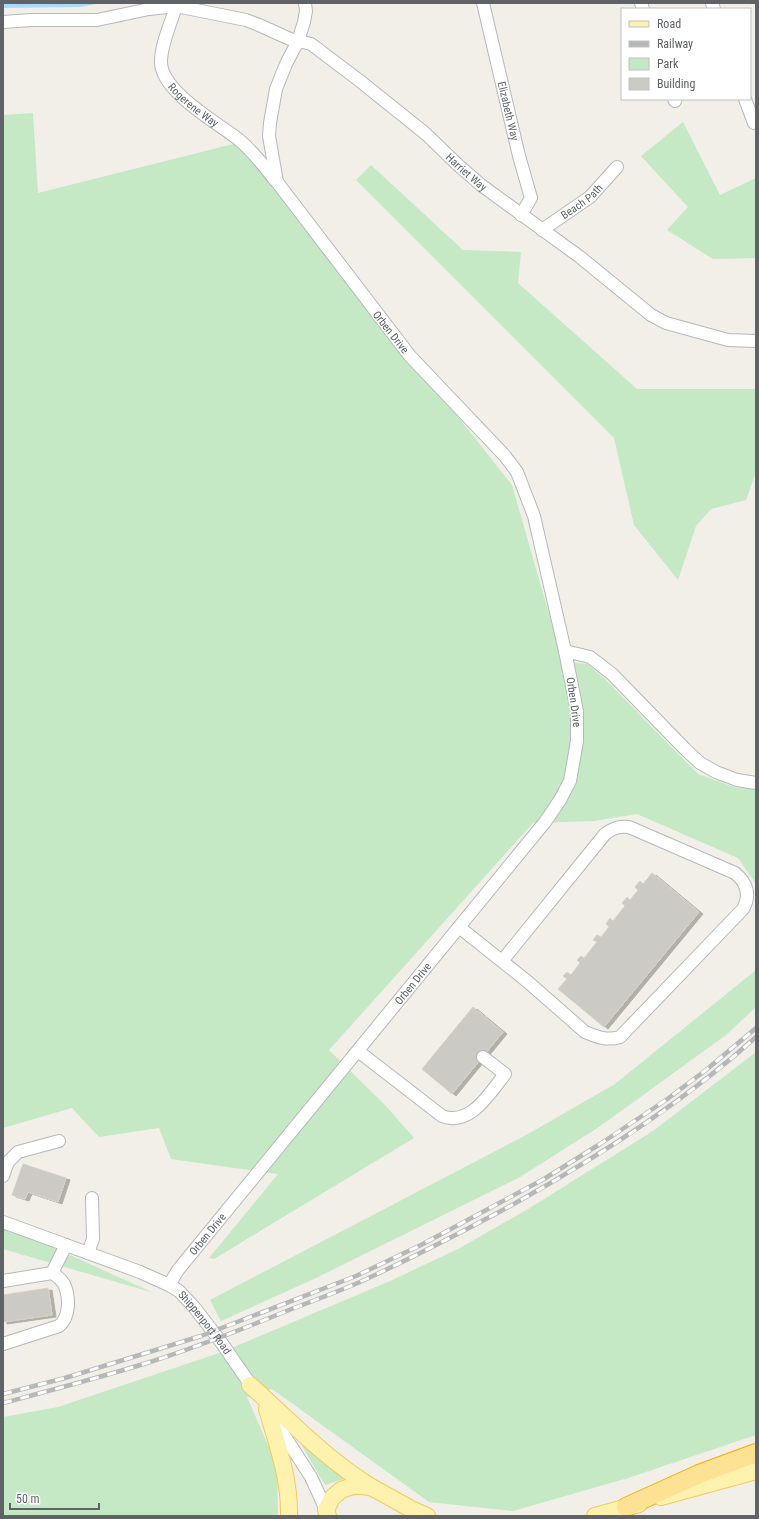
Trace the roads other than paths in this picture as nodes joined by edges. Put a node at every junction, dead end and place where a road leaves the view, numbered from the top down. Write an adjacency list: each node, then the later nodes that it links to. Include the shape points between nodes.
1 (305, 3): 5 (street, Orben Drive, via 304,22)
2 (483, 3): 10 (street, Elizabeth Way, via 518,156 531,198)
3 (176, 4): 4 (street, via 97,20); 5 (street, Harriet Way, via 246,20); 9 (street, Rogerene Way, via 161,53 165,79 180,96 257,156)
4 (3, 22)
5 (298, 41): 9 (street, Orben Drive, via 276,89 270,123 269,136); 10 (street, Harriet Way, via 311,44 365,85 426,134 481,185)
6 (745, 100): 7 (street)
7 (754, 123)
8 (617, 167): 11 (street, Beach Path, via 590,197)
9 (277, 182): 13 (street, Orben Drive, via 410,356 505,456 517,472 534,516)
10 (521, 215): 11 (street, Harriet Way)
11 (542, 230): 12 (street, Harriet Way, via 580,257 651,315 666,323 728,340)
12 (756, 341)
13 (565, 651): 14 (street, via 590,656 612,674 700,763 736,780); 15 (street, Orben Drive, via 578,727 570,781 545,822)
14 (756, 783)
15 (460, 927): 16 (street); 17 (street, Orben Drive)
16 (502, 961): 16 (street, via 586,1032 614,1039 620,1037 743,909 747,889 736,873 629,827 613,828 605,834)
17 (358, 1051): 18 (street, via 442,1116 452,1119 463,1116 480,1105 505,1074); 27 (street, Orben Drive, via 178,1270)
18 (483, 1057)
19 (59, 1141): 20 (street, via 18,1152 8,1162)
20 (3, 1176)
21 (92, 1198): 24 (street, via 93,1239)
22 (3, 1222): 23 (street, Shippenport Road)
23 (66, 1245): 24 (street, Shippenport Road); 25 (street)
24 (88, 1253): 27 (street, Shippenport Road)
25 (52, 1273): 26 (street); 28 (street, via 60,1278 66,1290 68,1311 65,1320 59,1326)
26 (3, 1281)
27 (169, 1285): 29 (street, Shippenport Road, via 179,1291 194,1307)
28 (3, 1344)
29 (250, 1385): 30 (street, Shippenport Road); 33 (main road, via 337,1463)
30 (267, 1409): 35 (street, Shippenport Road, via 304,1466); 36 (main road, via 286,1479)
31 (756, 1453): 34 (highway, via 699,1474)
32 (756, 1471): 34 (main road)
33 (373, 1488): 35 (main road, via 346,1488 332,1498); 37 (main road)
34 (618, 1511): 38 (main road)
35 (327, 1513)
36 (289, 1516)
37 (427, 1516)
38 (595, 1516)

